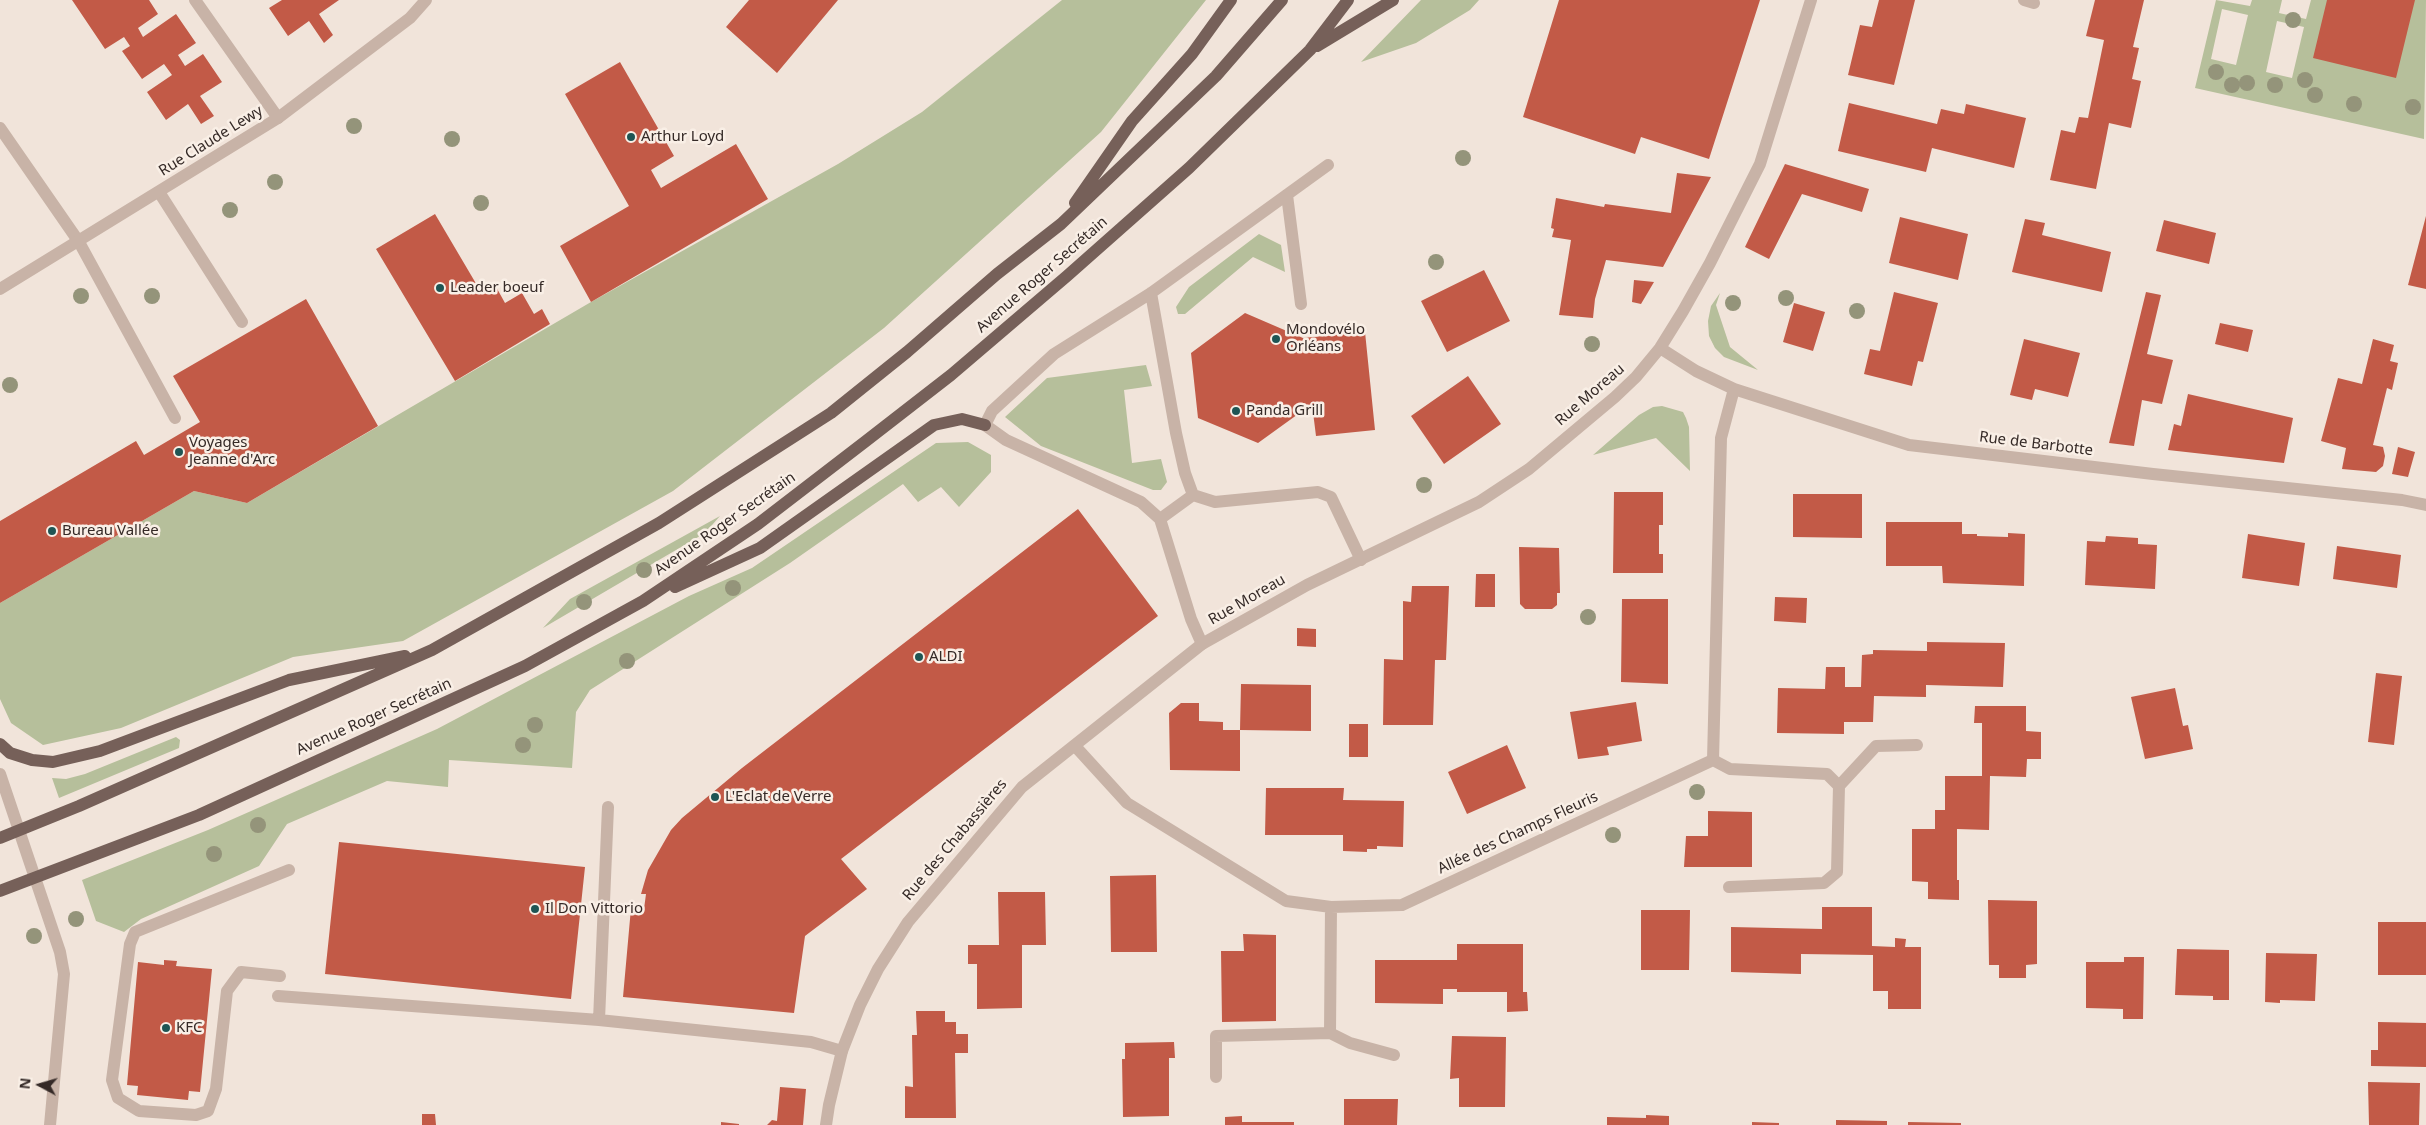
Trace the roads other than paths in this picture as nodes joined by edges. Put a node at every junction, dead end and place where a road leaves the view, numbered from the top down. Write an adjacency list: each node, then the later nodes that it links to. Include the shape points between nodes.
1 (195, 0): 9 (street)
2 (426, 0): 9 (street, Rue Claude Lewy, via 410,18)
3 (1231, 0): 14 (main road, via 1192,54 1132,121)
4 (1282, 0): 14 (main road, Avenue Roger Secrétain, via 1216,76)
5 (1348, 0): 8 (main road, Avenue Roger Secrétain)
6 (1393, 0): 8 (main road)
7 (1811, 0): 20 (street, Rue Moreau, via 1760,164 1710,263)
8 (1310, 50): 28 (main road, Avenue Roger Secrétain, via 1188,168 951,375 758,524)
9 (278, 118): 12 (street, Rue Claude Lewy)
10 (0, 128): 15 (street)
11 (1328, 165): 13 (street)
12 (159, 192): 15 (street, Rue Claude Lewy); 19 (street)
13 (1287, 195): 17 (street); 18 (street)
14 (1060, 224): 30 (main road, Avenue Roger Secrétain, via 831,413 659,523)
15 (79, 242): 16 (street, Rue Claude Lewy); 22 (street)
16 (0, 289)
17 (1151, 293): 23 (street, via 1054,354 992,411); 24 (street, via 1176,433)
18 (1301, 304)
19 (242, 322)
20 (1660, 348): 21 (street, Rue de Barbotte, via 1696,372); 27 (street, Rue Moreau, via 1615,397 1529,469 1479,502)
21 (1734, 389): 25 (street, Rue de Barbotte, via 1909,445); 34 (street, via 1721,438)
22 (174, 418)
23 (985, 425): 26 (street, via 1006,440 1141,502); 28 (main road, via 962,419 934,425 760,548)
24 (1193, 495): 26 (street); 27 (street, via 1215,502 1318,492 1331,497)
25 (2426, 505)
26 (1160, 519): 29 (street, via 1191,620)
27 (1361, 560): 29 (street, Rue Moreau, via 1307,585)
28 (643, 601): 41 (main road, Avenue Roger Secrétain, via 516,670 199,815)
29 (1202, 644): 33 (street, Rue des Chabassières)
30 (432, 650): 31 (main road, via 289,680 100,751 53,762 10,753); 38 (main road, Avenue Roger Secrétain)
31 (0, 744)
32 (1917, 744): 36 (street, via 1876,746)
33 (1075, 746): 44 (street, Allée des Champs Fleuris, via 1127,803 1286,901); 49 (street, Rue des Chabassières, via 1022,787 908,922 878,969)
34 (1713, 760): 36 (street, via 1730,769 1827,774); 44 (street, Allée des Champs Fleuris, via 1402,905)
35 (0, 774): 38 (street)
36 (1839, 786): 42 (street, via 1837,872 1824,883)
37 (608, 807): 47 (street)
38 (20, 830): 39 (main road, Avenue Roger Secrétain); 41 (street)
39 (0, 838)
40 (289, 870): 45 (street, via 135,932 130,944 112,1080 118,1098 138,1111 196,1115 208,1111 216,1089 227,991 242,972)
41 (35, 879): 43 (main road, Avenue Roger Secrétain); 52 (street, via 60,952 64,974)
42 (1729, 887)
43 (0, 891)
44 (1331, 907): 48 (street)
45 (280, 976)
46 (278, 996): 47 (street)
47 (599, 1020): 49 (street, via 811,1042)
48 (1330, 1033): 50 (street, via 1350,1043); 51 (street, via 1216,1036)
49 (842, 1051): 53 (street, Rue des Chabassières)
50 (1394, 1055)
51 (1216, 1077)
52 (50, 1125)
53 (826, 1125)

